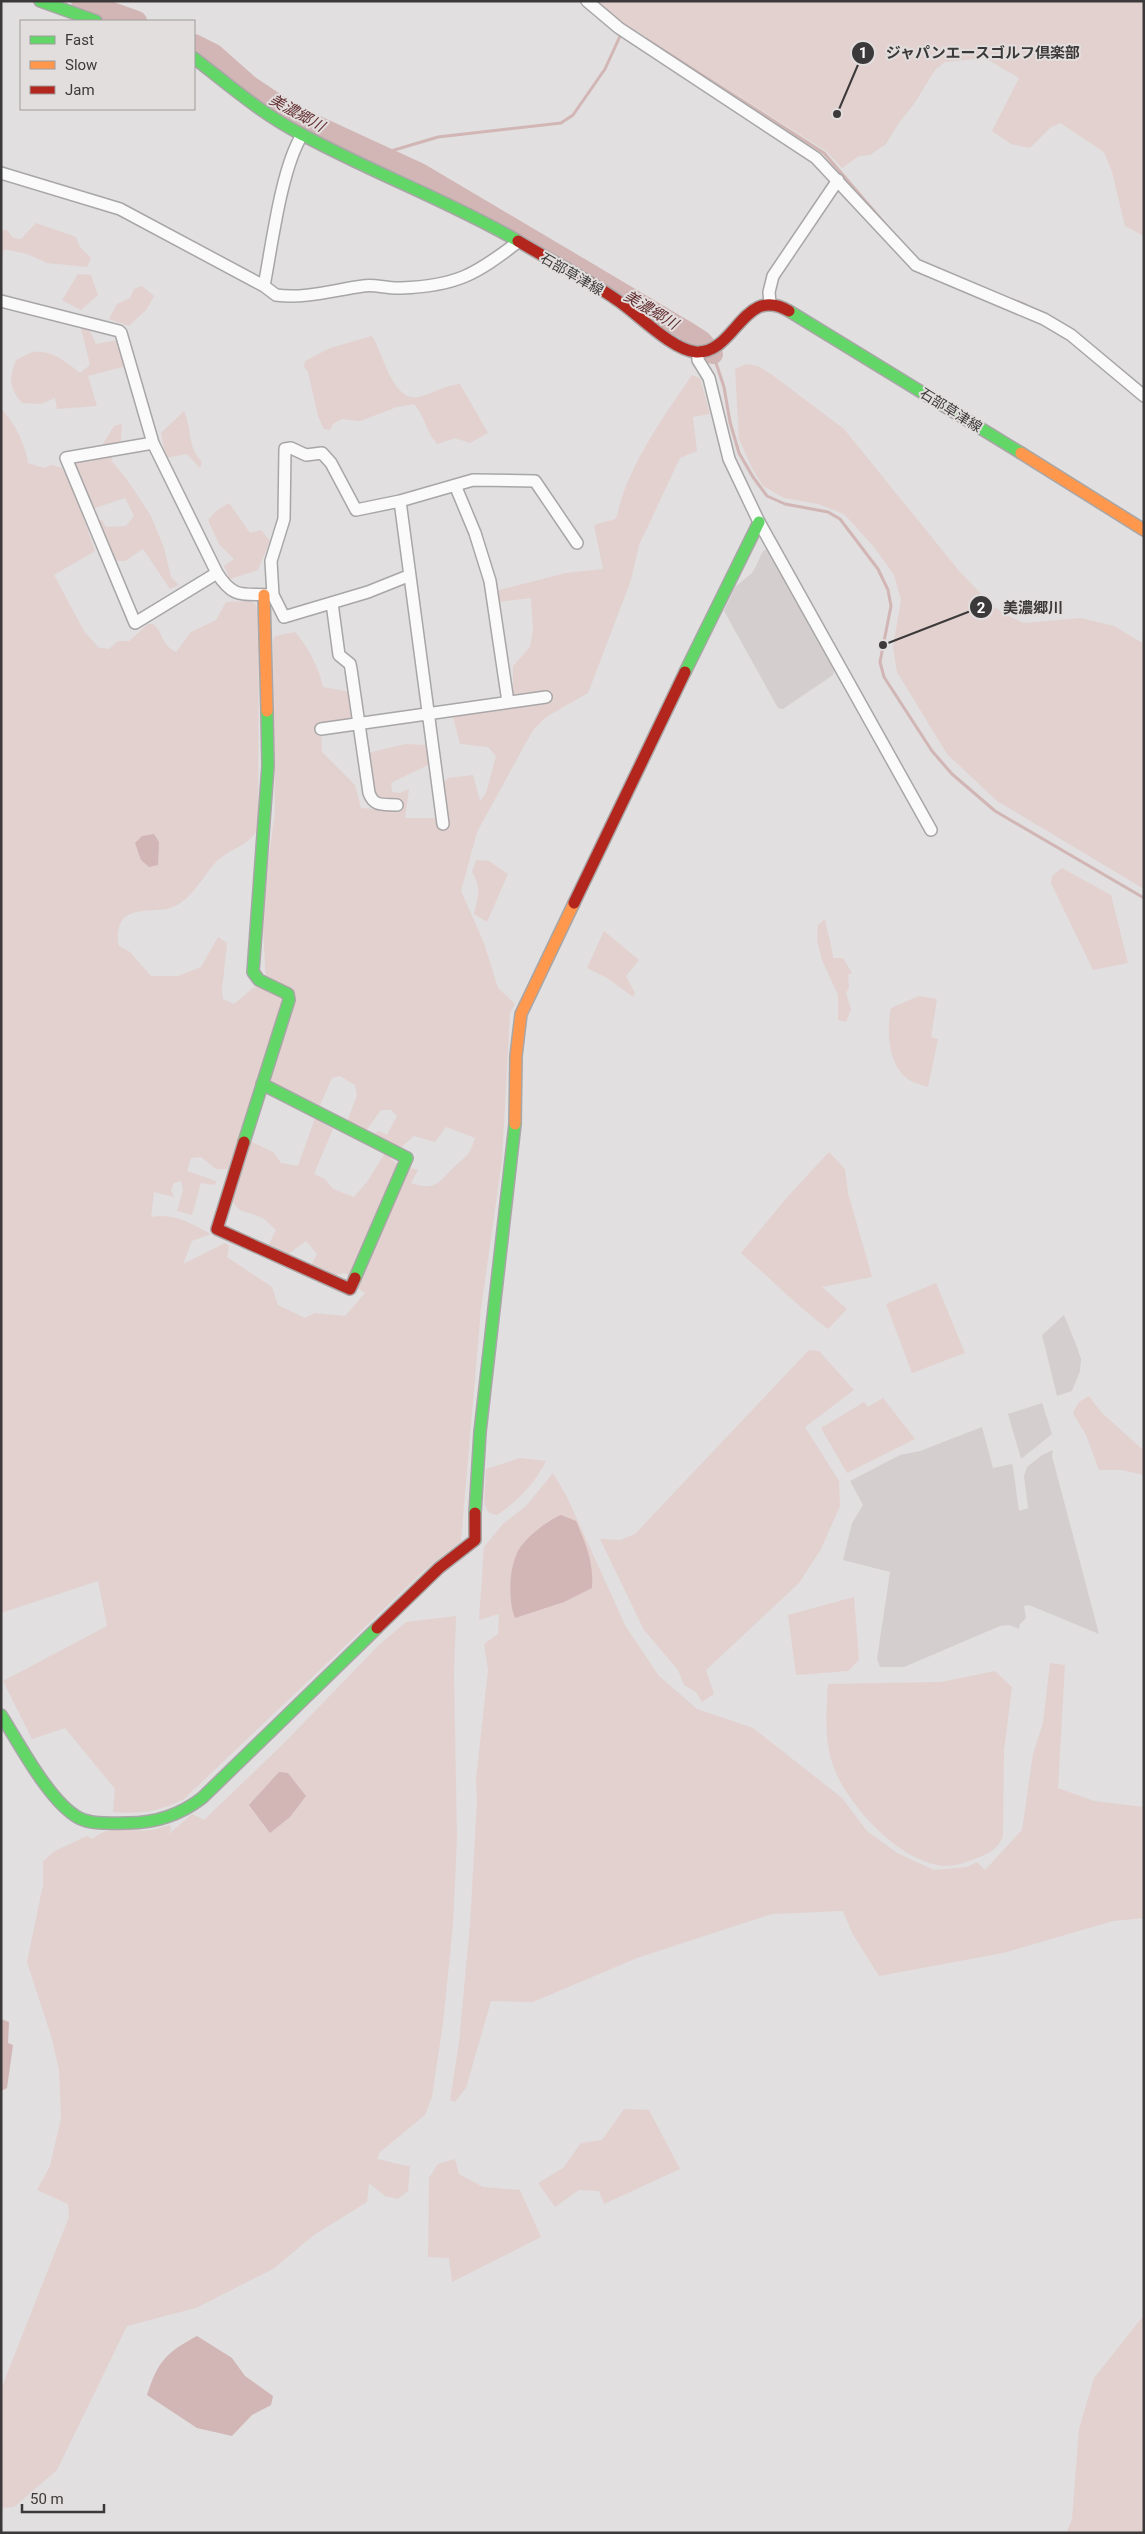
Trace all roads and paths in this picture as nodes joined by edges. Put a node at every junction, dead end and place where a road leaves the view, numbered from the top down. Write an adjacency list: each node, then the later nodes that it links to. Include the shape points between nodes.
1 (40, 1): 3 (street)
2 (587, 1): 7 (street, via 619,28 816,158)
3 (93, 20)
4 (195, 59): 5 (street, 石部草津線, via 268,115)
5 (302, 135): 8 (street, 石部草津線, via 460,208); 9 (street, via 286,178)
6 (1, 174): 9 (street, via 120,210)
7 (838, 180): 11 (street, via 773,276); 13 (street, via 916,266 1044,318 1071,335)
8 (518, 242): 9 (street, via 473,274 454,282 396,288 365,285 321,294 284,296 276,295); 12 (street, 石部草津線, via 616,299 681,348)
9 (264, 286)
10 (1, 301): 14 (street, via 119,330)
11 (770, 303): 12 (street, via 757,307 719,344); 18 (street, 石部草津線, via 798,315)
12 (699, 351): 17 (street, via 698,360 709,378 729,459)
13 (1144, 396)
14 (153, 443): 20 (street); 20 (street, via 66,458 135,623)
15 (455, 485): 16 (street); 19 (street, via 480,480 535,481); 27 (street, via 490,581)
16 (400, 501): 21 (street); 22 (street, via 356,510 331,463 322,453 306,454 285,449 284,519 271,561)
17 (760, 522): 33 (street); 35 (street, via 521,1014 516,1056 515,1124 479,1442 475,1540 439,1568 202,1798 158,1821 106,1823 78,1818 66,1810)
18 (1144, 530)
19 (577, 543)
20 (217, 573): 22 (street, via 228,589 236,593)
21 (408, 576): 23 (street); 28 (street)
22 (269, 595): 24 (street); 25 (street)
23 (332, 603): 24 (street); 29 (street, via 339,655 350,664)
24 (284, 617): 25 (street)
25 (265, 624): 34 (street, via 268,766 253,972 259,980 288,994 288,1000)
26 (546, 697): 27 (street)
27 (508, 702): 28 (street)
28 (428, 713): 29 (street); 32 (street)
29 (359, 724): 30 (street); 31 (street, via 372,801)
30 (321, 729)
31 (397, 805)
32 (443, 824)
33 (931, 830)
34 (262, 1084): 34 (street, via 217,1229 350,1289 407,1158)
35 (1, 1716)

